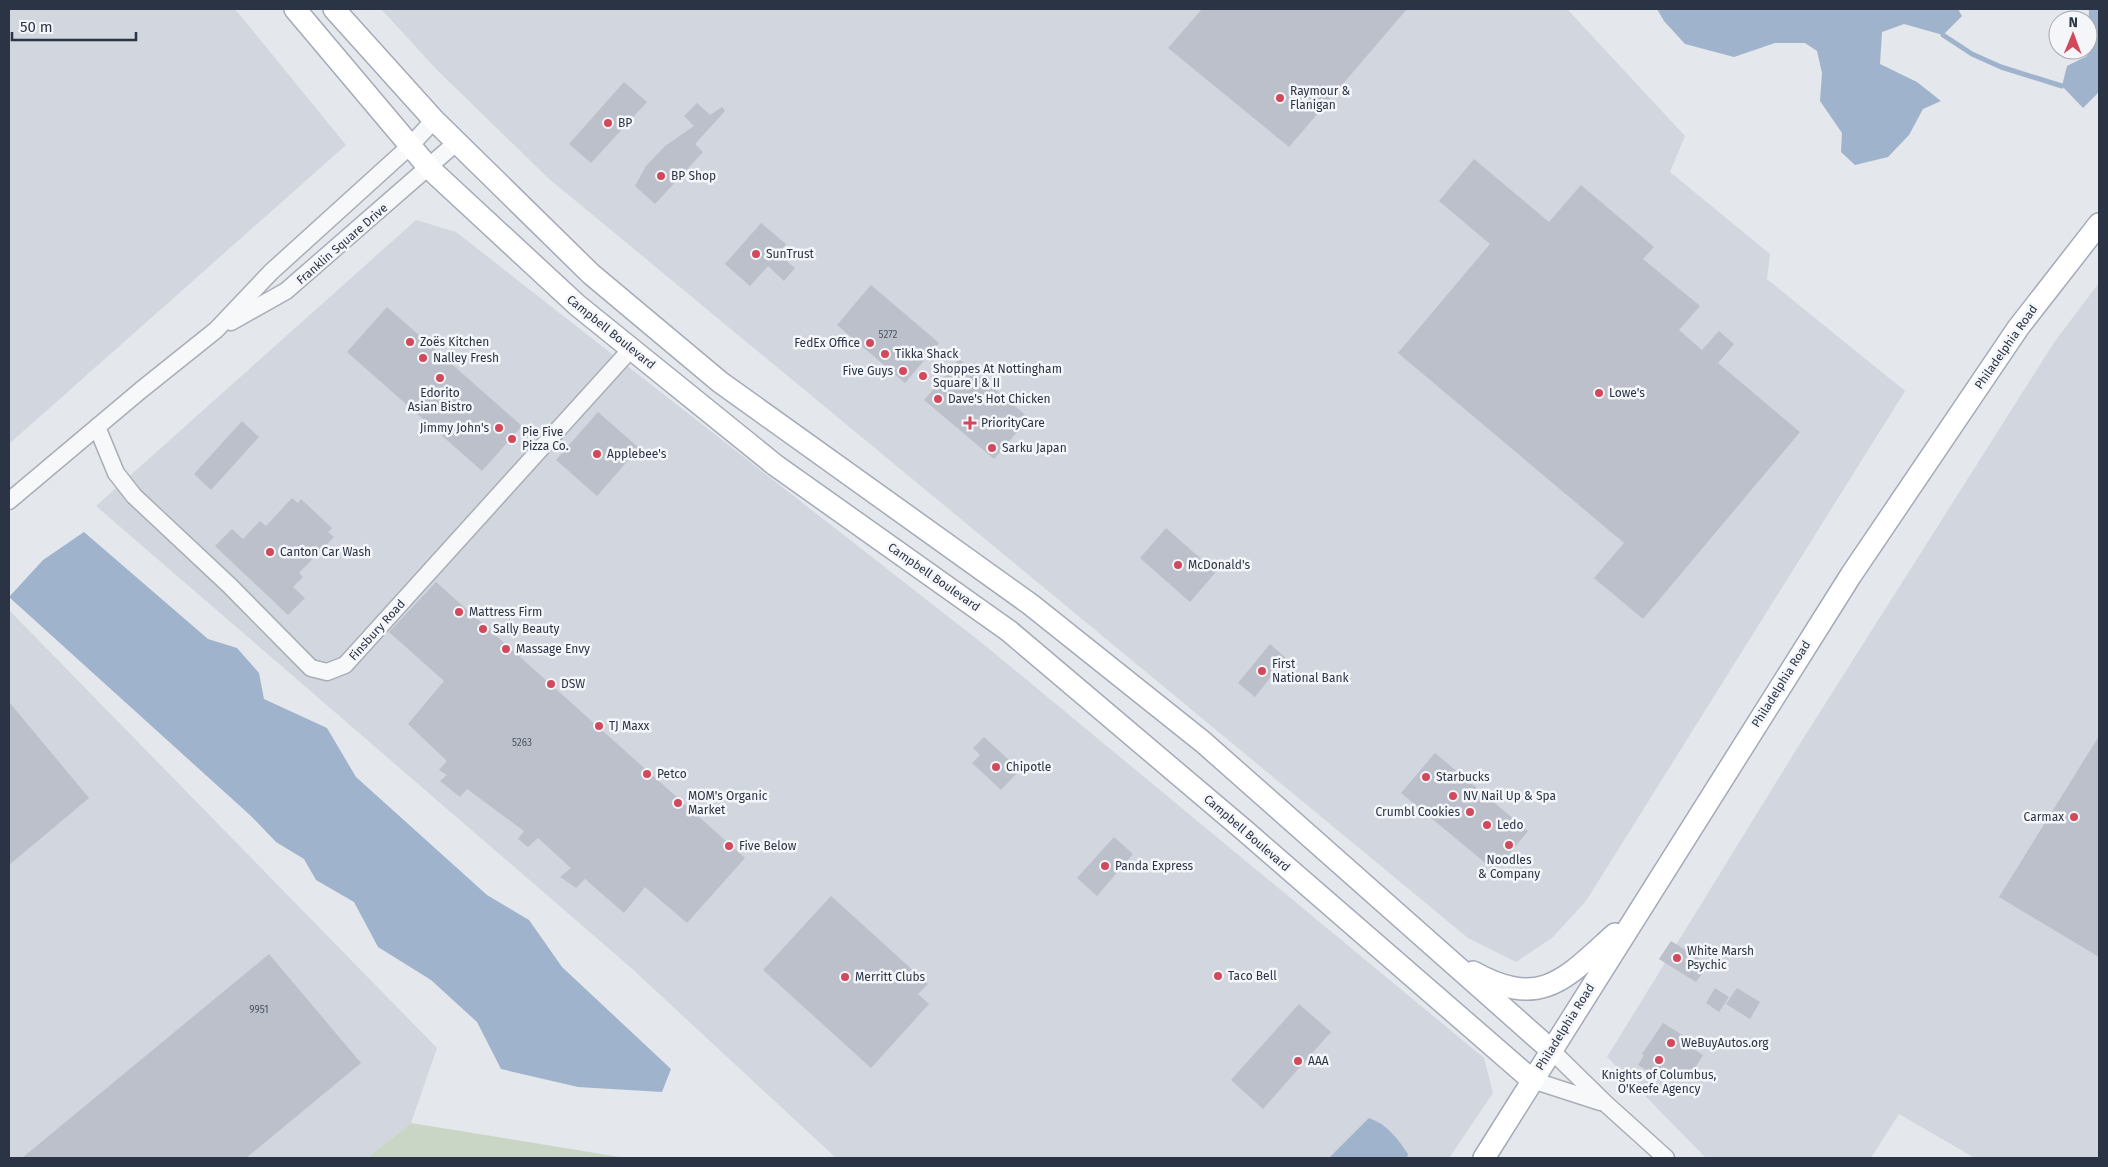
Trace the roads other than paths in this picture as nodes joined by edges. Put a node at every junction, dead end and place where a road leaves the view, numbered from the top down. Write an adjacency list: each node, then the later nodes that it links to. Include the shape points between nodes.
1 (295, 9): 5 (main road, Campbell Boulevard)
2 (334, 9): 3 (main road, Campbell Boulevard)
3 (434, 120): 4 (main road, Campbell Boulevard); 5 (street, Franklin Square Drive)
4 (457, 142): 6 (street, Franklin Square Drive); 13 (main road, Campbell Boulevard, via 592,274 720,382 1052,621 1203,742)
5 (410, 146): 6 (main road, Campbell Boulevard); 8 (street, Franklin Square Drive, via 271,272)
6 (429, 168): 8 (street, Franklin Square Drive, via 286,291); 9 (main road, Campbell Boulevard, via 576,305)
7 (2099, 224): 12 (main road, Philadelphia Road, via 2018,328 1851,575)
8 (216, 330): 10 (street, Franklin Square Drive)
9 (631, 349): 10 (street, Finsbury Road, via 345,665 327,672 311,668 134,496 116,473); 15 (main road, Campbell Boulevard, via 775,465 1009,631)
10 (97, 427): 11 (street, Franklin Square Drive)
11 (9, 501)
12 (1632, 919): 13 (main road, via 1581,965 1544,988 1514,989 1499,985); 14 (main road, Philadelphia Road)
13 (1441, 954): 14 (main road, Campbell Boulevard)
14 (1551, 1050): 15 (main road, Philadelphia Road); 16 (street, Campbell Boulevard)
15 (1532, 1080): 16 (street, Campbell Boulevard); 17 (main road, Philadelphia Road)
16 (1605, 1103): 18 (street, Campbell Boulevard)
17 (1484, 1158)
18 (1666, 1158)

